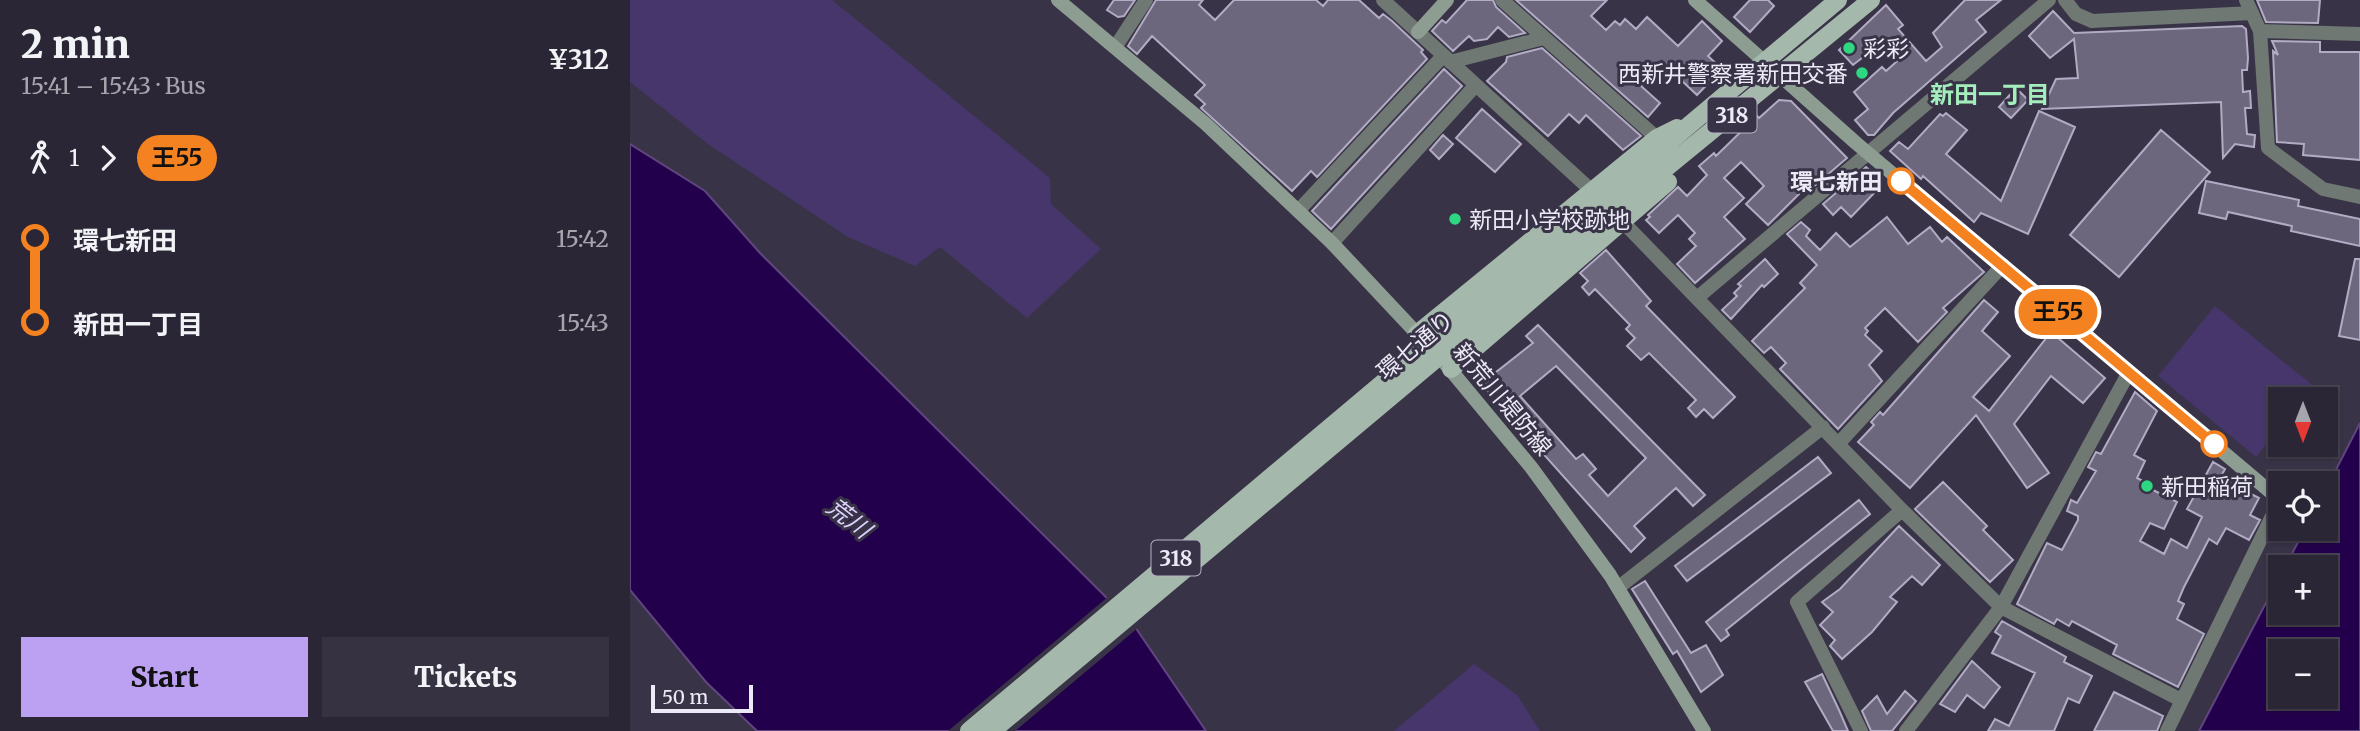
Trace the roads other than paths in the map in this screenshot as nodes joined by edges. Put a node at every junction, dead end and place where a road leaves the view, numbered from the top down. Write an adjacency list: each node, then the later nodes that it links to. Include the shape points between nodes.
1 (1058, 0): 16 (street, 新荒川堤防線)
2 (1146, 0): 16 (street)
3 (1383, 0): 13 (street)
4 (1447, 0): 13 (street)
5 (1502, 0): 15 (street)
6 (1695, 0): 18 (street)
7 (1838, 0): 18 (main road, 環七通り / 318)
8 (1871, 0): 19 (main road, 環七通り / 318)
9 (2049, 0): 24 (street)
10 (2065, 0): 11 (street, via 2077,14 2092,21)
11 (2249, 7): 12 (street)
12 (2260, 31): 14 (street); 26 (street, via 2268,149 2323,189)
13 (1418, 32): 17 (street)
14 (2360, 34)
15 (1545, 38): 17 (street); 23 (street)
16 (1116, 46): 27 (street, 新荒川堤防線)
17 (1446, 59): 20 (street); 27 (street)
18 (1764, 63): 19 (street); 21 (main road, 環七通り / 318)
19 (1779, 77): 22 (main road, 環七通り / 318); 24 (street)
20 (1475, 86): 25 (street); 30 (street)
21 (1696, 121): 23 (main road); 29 (main road, 環七通り / 318)
22 (1714, 130): 28 (main road, via 1689,164); 29 (main road, 環七通り / 318)
23 (1657, 138): 25 (main road)
24 (1866, 152): 31 (street); 32 (street)
25 (1592, 191): 33 (main road)
26 (2360, 197)
27 (1298, 211): 30 (street, 新荒川堤防線)
28 (1622, 221): 32 (street); 34 (main road)
29 (1568, 238): 36 (main road, 環七通り / 318)
30 (1332, 243): 33 (street, 新荒川堤防線)
31 (2003, 265): 35 (street); 38 (street)
32 (1697, 298): 37 (street)
33 (1417, 334): 34 (street, 新荒川堤防線)
34 (1451, 369): 42 (street, 新荒川堤防線, via 1531,467)
35 (2129, 372): 39 (street); 43 (street)
36 (1392, 387): 45 (main road, 環七通り / 318); 46 (main road, 環七通り / 318)
37 (1823, 427): 38 (street); 42 (street)
38 (1839, 443): 40 (street)
39 (2268, 490)
40 (1902, 510): 43 (street); 48 (street, via 1797,602)
41 (2268, 524): 44 (street)
42 (1619, 587): 47 (street, 新荒川堤防線)
43 (2001, 607): 44 (street); 49 (street)
44 (2181, 700): 50 (street)
45 (969, 731)
46 (992, 731)
47 (1704, 731)
48 (1861, 731)
49 (1906, 731)
50 (2167, 731)

